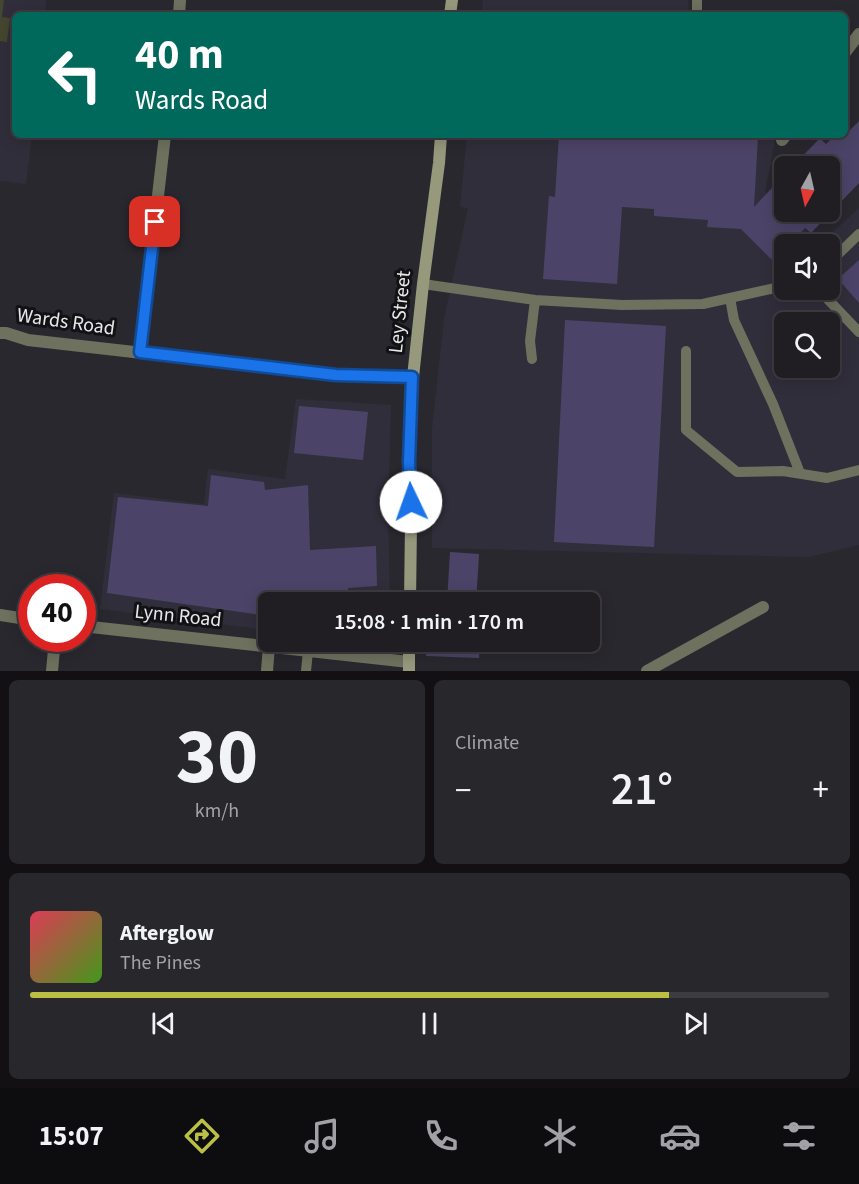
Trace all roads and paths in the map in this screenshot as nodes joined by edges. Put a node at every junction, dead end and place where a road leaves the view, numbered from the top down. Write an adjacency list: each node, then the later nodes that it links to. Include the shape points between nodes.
1 (859, 34): 2 (street)
2 (848, 49)
3 (165, 138): 15 (street)
4 (441, 138): 7 (street, Ley Street)
5 (859, 234): 6 (lane)
6 (840, 252)
7 (423, 284): 10 (lane); 17 (street, Ley Street)
8 (774, 288): 9 (lane)
9 (730, 298): 10 (lane, via 703,304 622,305); 19 (lane, via 734,320)
10 (536, 300): 16 (lane, via 530,341)
11 (829, 300): 12 (lane)
12 (859, 332)
13 (0, 333): 15 (street, Wards Road, via 28,340)
14 (686, 351): 19 (lane, via 686,430 736,472)
15 (140, 352): 17 (street, Wards Road, via 336,375)
16 (532, 359)
17 (412, 377): 20 (street, Ley Street)
18 (859, 470): 19 (lane, via 827,478)
19 (800, 473)
20 (410, 592)
21 (763, 607): 34 (street)
22 (0, 615): 23 (street)
23 (18, 618)
24 (96, 627): 25 (street, Lynn Road)
25 (258, 645)
26 (54, 652): 31 (street)
27 (269, 652): 32 (street)
28 (308, 652): 33 (lane)
29 (315, 652): 30 (street, Lynn Road)
30 (409, 666)
31 (52, 671)
32 (267, 671)
33 (306, 671)
34 (647, 671)

